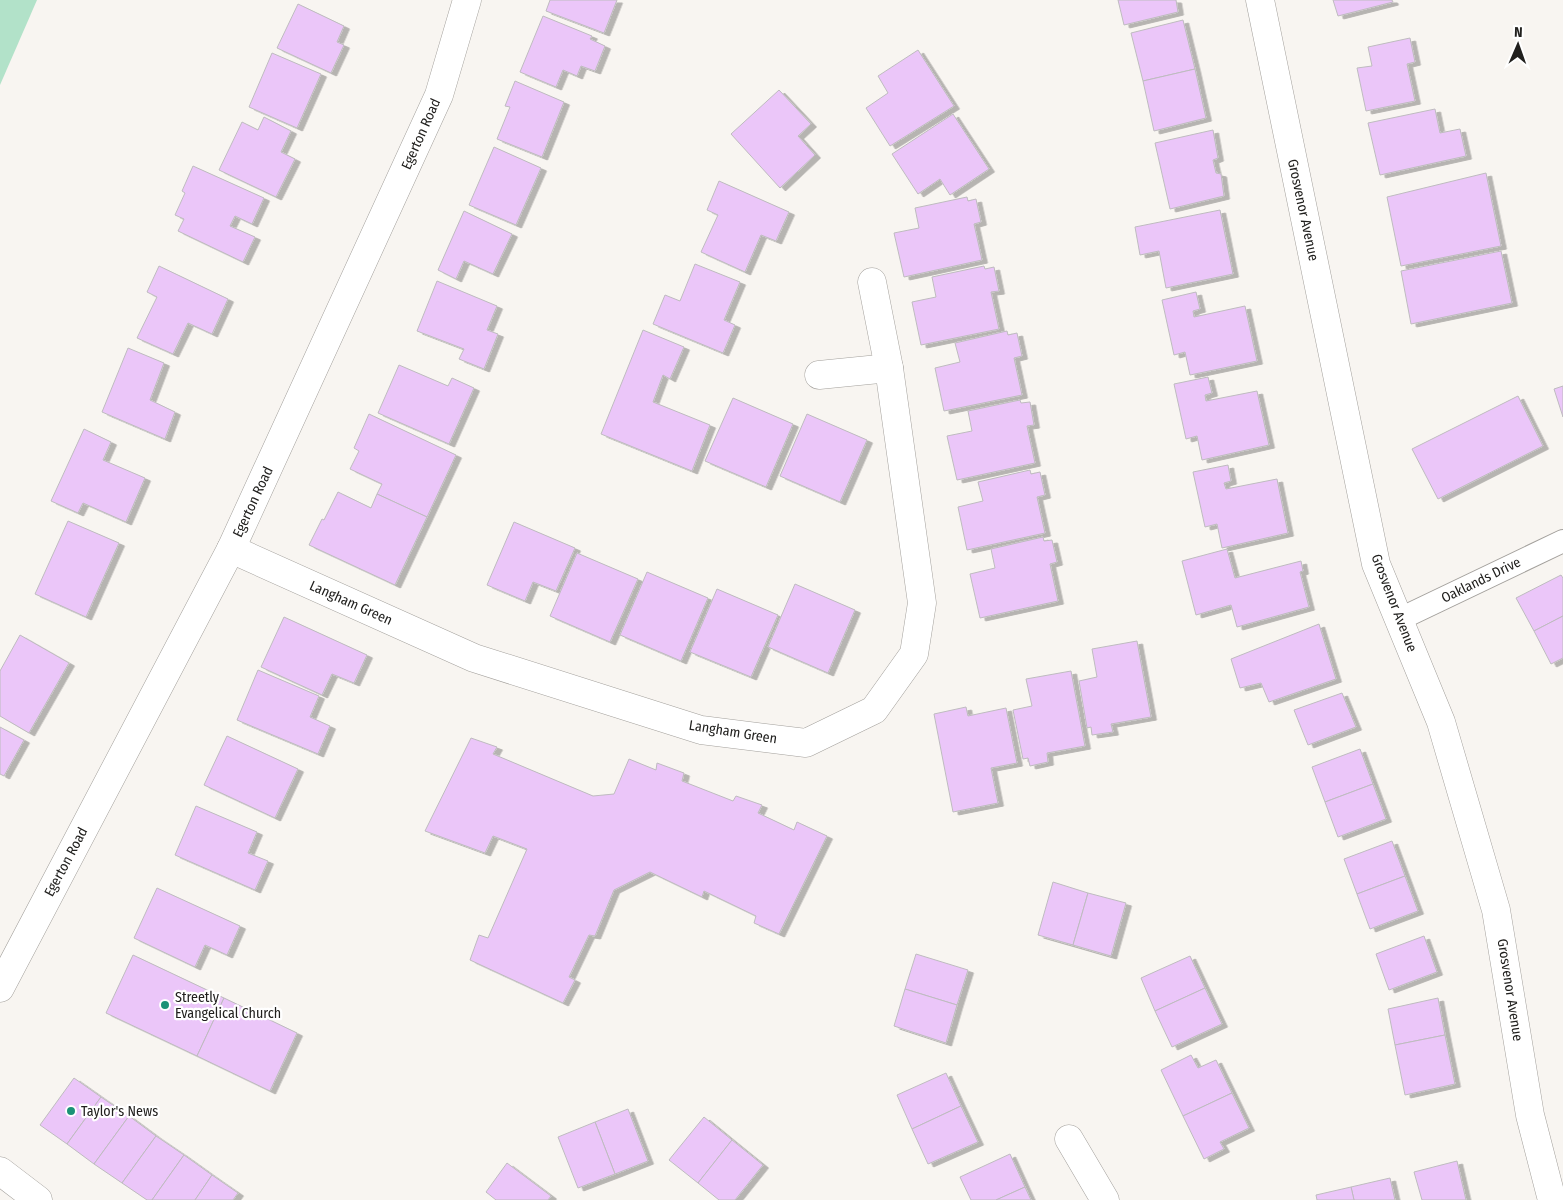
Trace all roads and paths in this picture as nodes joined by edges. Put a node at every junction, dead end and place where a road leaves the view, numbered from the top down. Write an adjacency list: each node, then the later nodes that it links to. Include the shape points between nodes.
1 (467, 0): 7 (street, Egerton Road, via 439,95)
2 (1260, 0): 8 (street, Grosvenor Avenue, via 1376,564)
3 (872, 282): 4 (street, Langham Green)
4 (889, 368): 5 (street); 7 (street, Langham Green, via 922,603 914,654 874,710 806,743 700,730 474,658)
5 (818, 375)
6 (1563, 541): 8 (lane, Oaklands Drive)
7 (231, 549): 9 (street, Egerton Road)
8 (1400, 620): 14 (street, Grosvenor Avenue, via 1441,722 1496,910 1530,1115)
9 (0, 988)
10 (1069, 1139): 13 (street)
11 (0, 1171): 12 (street)
12 (38, 1200)
13 (1105, 1200)
14 (1552, 1200)

